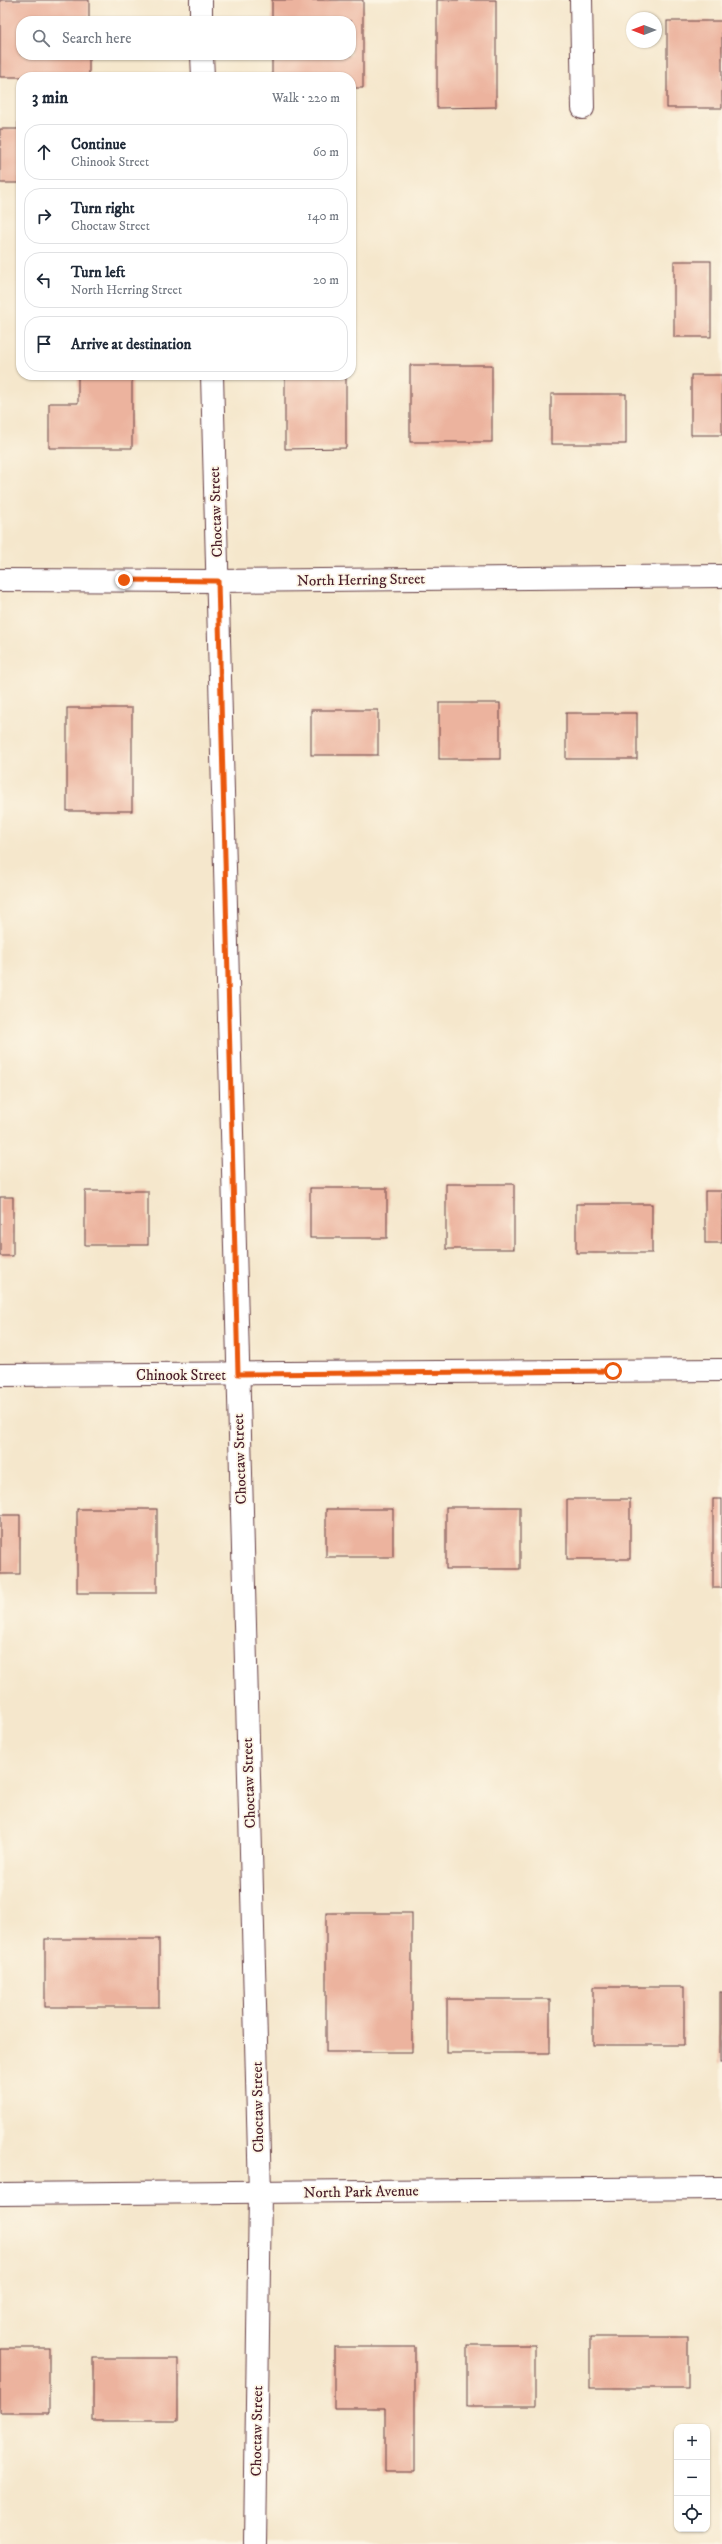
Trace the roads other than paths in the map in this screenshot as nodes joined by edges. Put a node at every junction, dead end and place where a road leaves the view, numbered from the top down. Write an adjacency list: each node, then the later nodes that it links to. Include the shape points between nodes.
1 (201, 0): 3 (street)
2 (581, 0): 6 (street)
3 (201, 16)
4 (202, 60): 5 (street)
5 (203, 72)
6 (583, 108)
7 (212, 380): 10 (street, Choctaw Street)
8 (722, 576): 10 (street, North Herring Street)
9 (0, 580): 10 (street, North Herring Street)
10 (218, 581): 12 (street, Choctaw Street)
11 (722, 1370): 12 (street, Chinook Street)
12 (238, 1374): 13 (street, Chinook Street); 15 (street, Choctaw Street)
13 (0, 1375)
14 (722, 2188): 15 (street, North Park Avenue)
15 (260, 2192): 16 (street, North Park Avenue); 17 (street, Choctaw Street)
16 (0, 2194)
17 (255, 2544)

